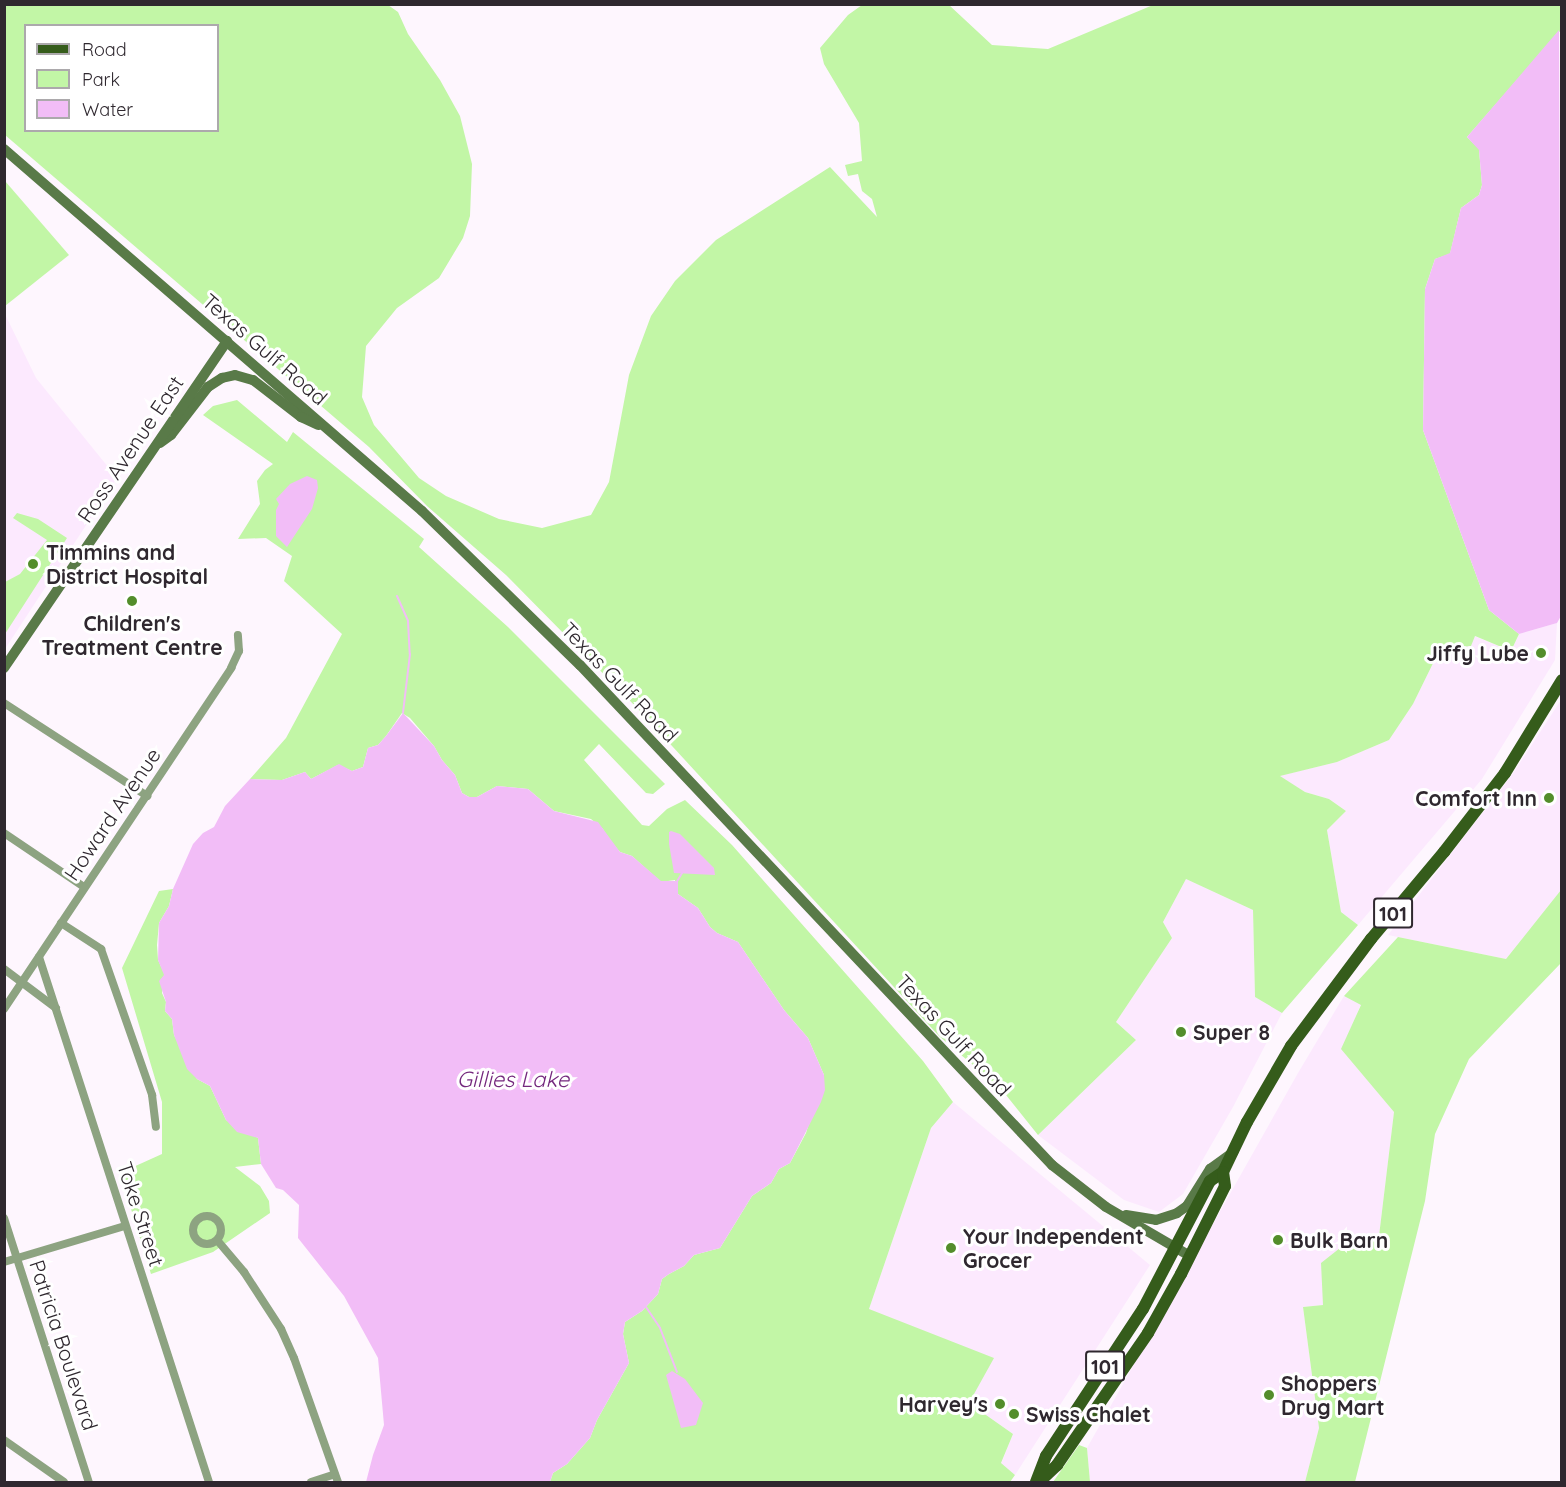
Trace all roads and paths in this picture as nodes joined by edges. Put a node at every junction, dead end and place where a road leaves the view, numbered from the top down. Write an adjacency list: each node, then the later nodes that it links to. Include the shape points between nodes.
1 (4, 149): 2 (main road, Texas Gulf Road)
2 (226, 341): 3 (main road, Texas Gulf Road); 4 (main road, Ross Avenue East)
3 (330, 430): 4 (main road, via 301,417 253,380 236,375 208,387 171,435); 21 (main road, Texas Gulf Road, via 422,511 580,665 1052,1165)
4 (152, 450): 6 (main road, Ross Avenue East)
5 (238, 635): 9 (street, Howard Avenue, via 239,651 231,668)
6 (4, 668)
7 (1562, 680): 19 (main road, 101, via 1505,773 1352,963 1291,1046)
8 (4, 703): 9 (street)
9 (147, 796): 11 (street, Howard Avenue)
10 (4, 833): 11 (street)
11 (84, 887): 12 (street, Howard Avenue)
12 (61, 923): 13 (street, Howard Avenue); 18 (street, via 101,949 152,1095)
13 (39, 957): 15 (street, Howard Avenue); 17 (street, Toke Street)
14 (4, 969): 15 (street)
15 (23, 982): 16 (street, Howard Avenue); 17 (street)
16 (4, 1009)
17 (58, 1009): 23 (street, Toke Street)
18 (156, 1127)
19 (1233, 1152): 20 (main road, 101); 21 (main road, via 1210,1169 1187,1206 1177,1213 1156,1220)
20 (1223, 1172): 25 (main road, 101, via 1210,1181); 26 (main road, 101, via 1225,1186)
21 (1120, 1216): 25 (main road, Texas Gulf Road)
22 (4, 1218): 27 (street, Patricia Boulevard)
23 (125, 1226): 27 (street); 33 (street, Toke Street)
24 (217, 1240): 30 (street, via 244,1272 281,1329)
25 (1176, 1249): 26 (main road, Texas Gulf Road); 36 (main road, 101, via 1143,1310 1046,1456)
26 (1190, 1256): 36 (main road, 101, via 1148,1333 1057,1465)
27 (17, 1258): 28 (street); 32 (street, Patricia Boulevard)
28 (4, 1262)
29 (4, 1440): 31 (street)
30 (335, 1474): 34 (street); 35 (street)
31 (64, 1482)
32 (89, 1482)
33 (209, 1482)
34 (311, 1482)
35 (338, 1482)
36 (1037, 1482)

